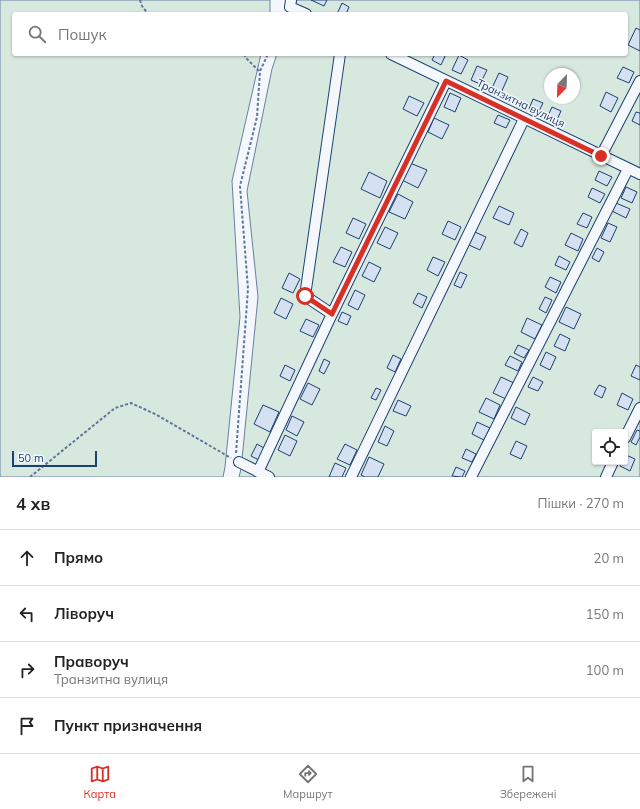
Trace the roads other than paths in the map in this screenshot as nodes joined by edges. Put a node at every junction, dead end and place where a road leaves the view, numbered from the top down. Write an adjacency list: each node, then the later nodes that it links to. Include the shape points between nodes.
1 (291, 3): 2 (street)
2 (303, 12)
3 (340, 56): 11 (street, via 305,296)
4 (395, 56): 5 (street, Транзитна вулиця)
5 (446, 81): 7 (street, Транзитна вулиця); 11 (street)
6 (640, 81): 8 (street)
7 (524, 119): 8 (street, Транзитна вулиця); 18 (street)
8 (601, 156): 9 (street, Транзитна вулиця)
9 (628, 168): 10 (street, Транзитна вулиця); 19 (street)
10 (640, 174)
11 (332, 314): 16 (street)
12 (640, 408): 13 (street)
13 (628, 432)
14 (239, 462): 16 (street)
15 (612, 465): 20 (street)
16 (258, 472): 17 (street)
17 (269, 477)
18 (351, 477)
19 (471, 477)
20 (606, 477)

